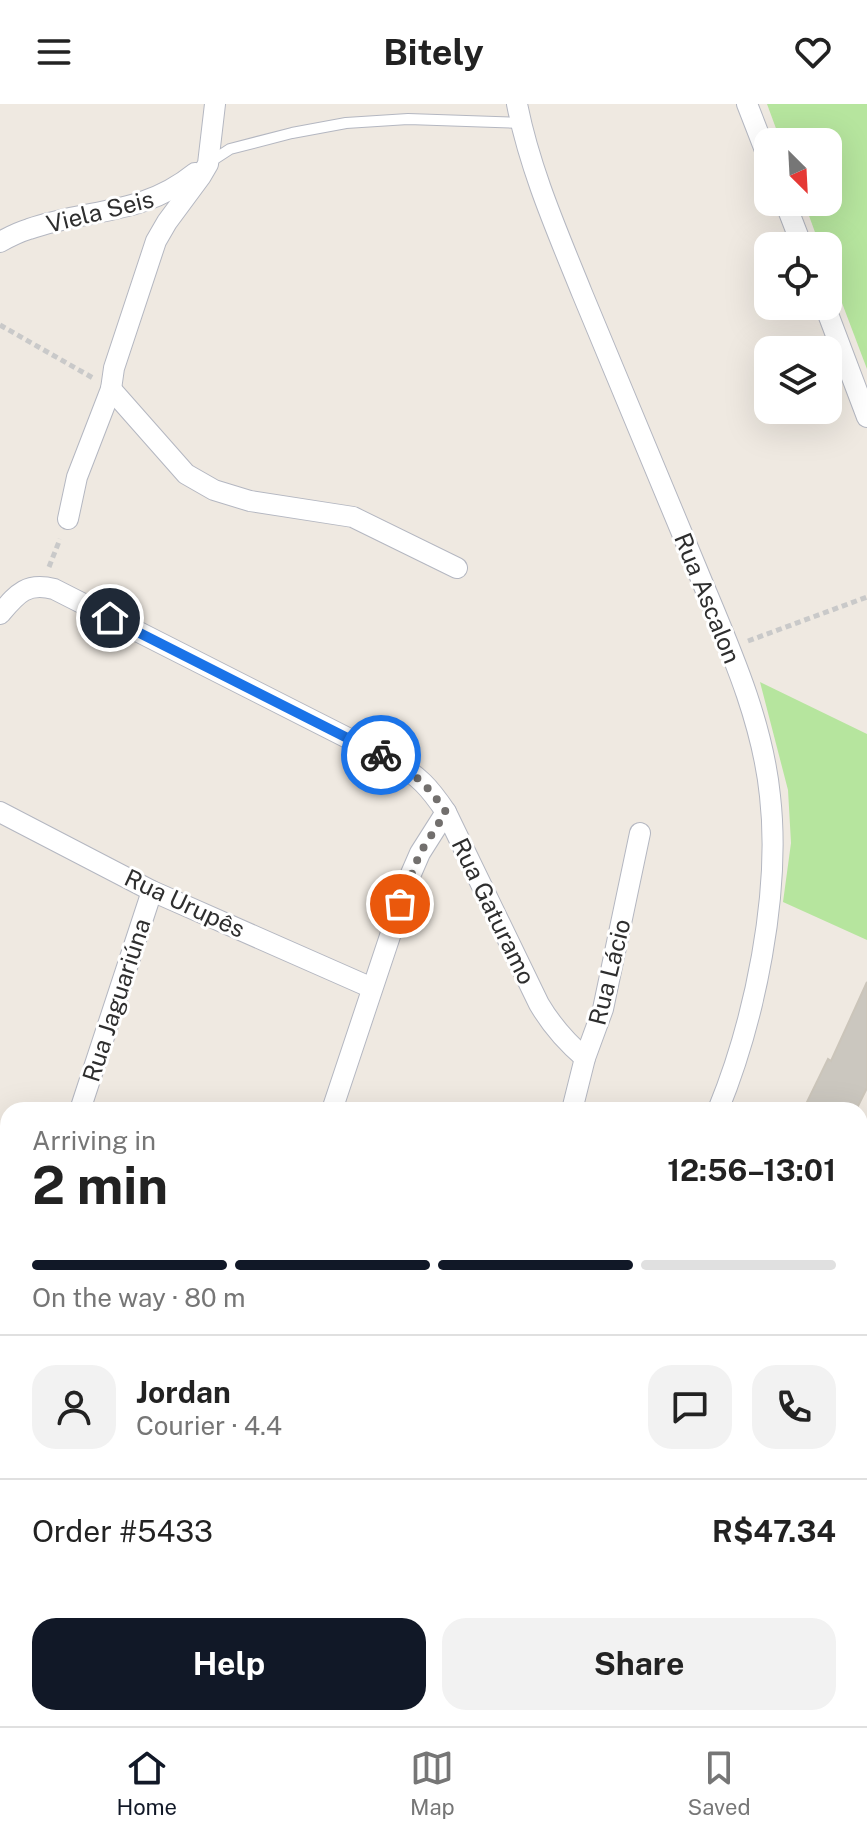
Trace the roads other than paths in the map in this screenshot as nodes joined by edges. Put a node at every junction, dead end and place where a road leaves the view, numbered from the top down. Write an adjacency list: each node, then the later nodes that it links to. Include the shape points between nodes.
1 (215, 104): 5 (street)
2 (747, 104): 4 (street)
3 (519, 114): 5 (lane, Viela Seis, via 346,123 230,149); 23 (street, Rua Ascalon, via 538,181 729,648 763,755 774,838 767,917 744,1035)
4 (756, 128)
5 (208, 164): 6 (street, Viela Seis, via 163,195 29,229); 8 (street, via 156,241)
6 (0, 242)
7 (831, 320): 9 (street)
8 (112, 378): 11 (street); 12 (street, via 186,474 214,490 353,517)
9 (863, 397): 10 (street)
10 (867, 417)
11 (68, 519)
12 (457, 568)
13 (0, 614): 15 (street, Rua Gaturamo, via 28,589 54,589 393,761 415,774)
14 (0, 812): 17 (street, Rua Urupês)
15 (446, 812): 18 (street, via 410,876); 19 (street, Rua Gaturamo, via 539,1004 560,1036)
16 (640, 833): 19 (street, Rua Lácio, via 603,1009)
17 (152, 891): 18 (street, Rua Urupês); 20 (street, Rua Jaguariúna)
18 (372, 988): 21 (street)
19 (585, 1058): 22 (street, Rua Lácio)
20 (83, 1102)
21 (335, 1102)
22 (574, 1102)
23 (721, 1102)

